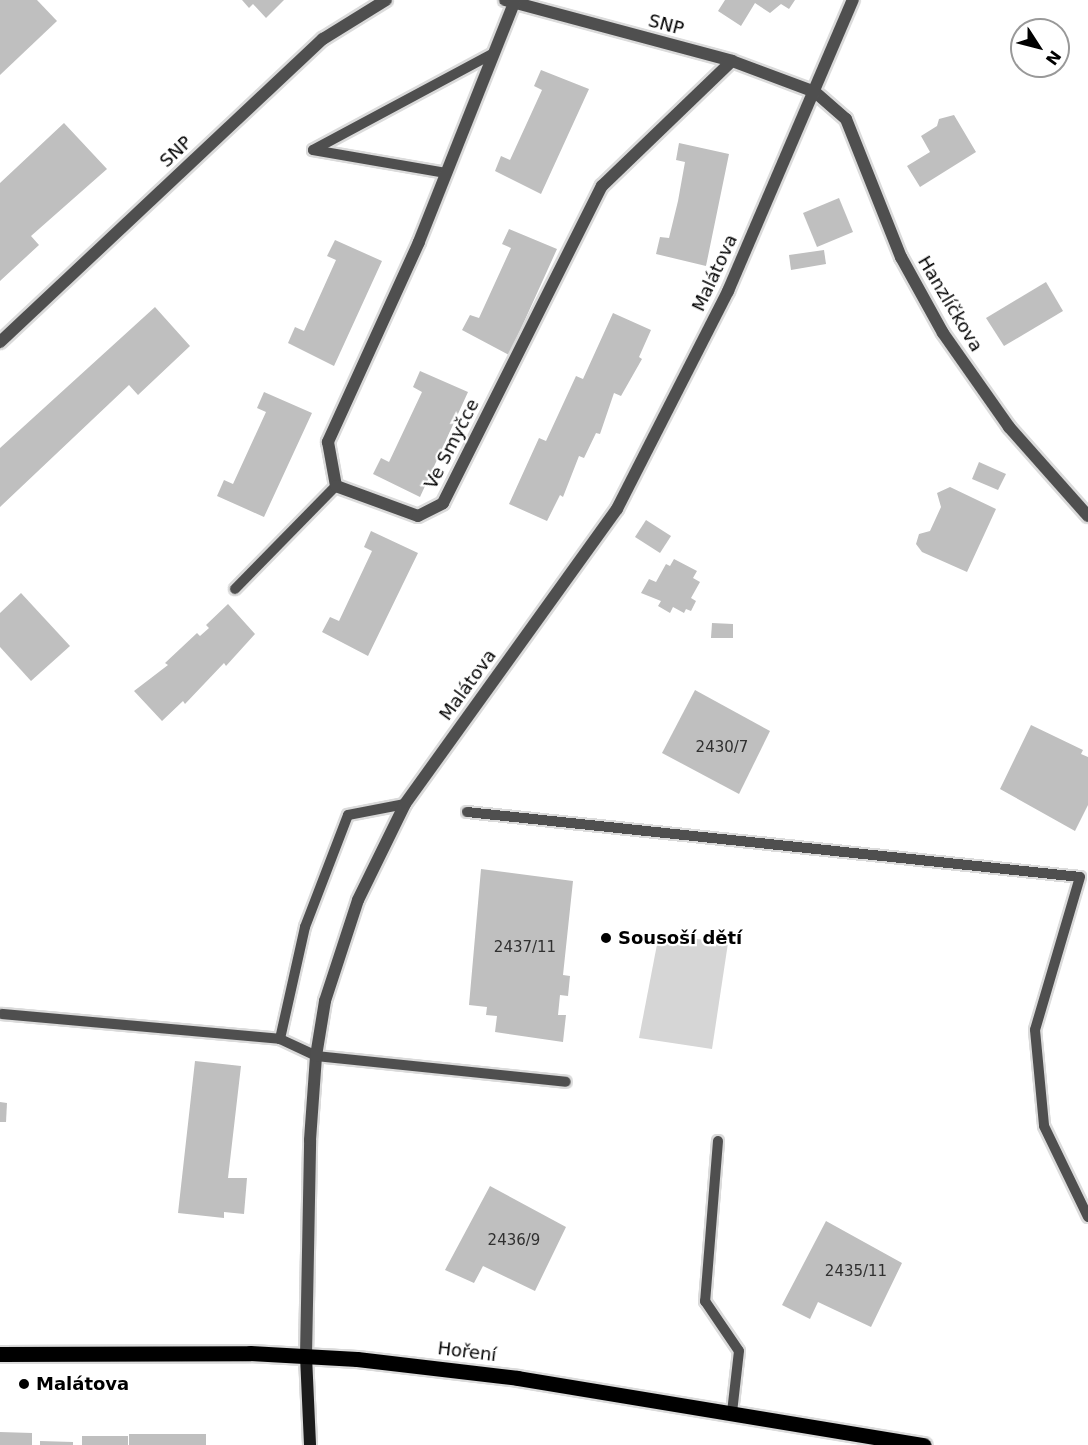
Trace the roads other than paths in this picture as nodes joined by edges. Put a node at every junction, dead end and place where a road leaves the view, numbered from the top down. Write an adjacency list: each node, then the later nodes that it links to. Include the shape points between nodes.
1 (386, 0): 8 (street, SNP, via 323,39)
2 (853, 0): 6 (street, Malátova)
3 (509, 1): 4 (street); 5 (street, SNP)
4 (494, 53): 7 (street); 7 (lane, via 313,150)
5 (732, 61): 6 (street, SNP); 9 (street, Ve Smyčce, via 602,186 443,503 418,516)
6 (815, 92): 10 (street, Hanzlíčkova, via 846,119 901,257 943,333 1009,427); 12 (street, Malátova, via 728,291 617,509)
7 (446, 173): 9 (street, via 328,442)
8 (0, 342)
9 (336, 486): 11 (lane)
10 (1088, 516)
11 (235, 589)
12 (405, 804): 16 (lane, via 348,815 305,927); 17 (street, Malátova, via 357,900 340,950)
13 (467, 812): 14 (lane)
14 (1084, 878): 20 (lane, via 1035,1030 1044,1126)
15 (2, 1014): 16 (lane)
16 (280, 1039): 17 (lane)
17 (316, 1056): 18 (lane); 22 (street, Malátova, via 310,1140)
18 (566, 1082)
19 (718, 1141): 23 (lane, via 705,1301 739,1351)
20 (1088, 1217)
21 (0, 1353): 22 (main road, Hoření)
22 (306, 1356): 23 (main road, Hoření, via 518,1378); 24 (street, Malátova)
23 (732, 1412): 25 (main road, Hoření)
24 (310, 1445)
25 (924, 1445)

